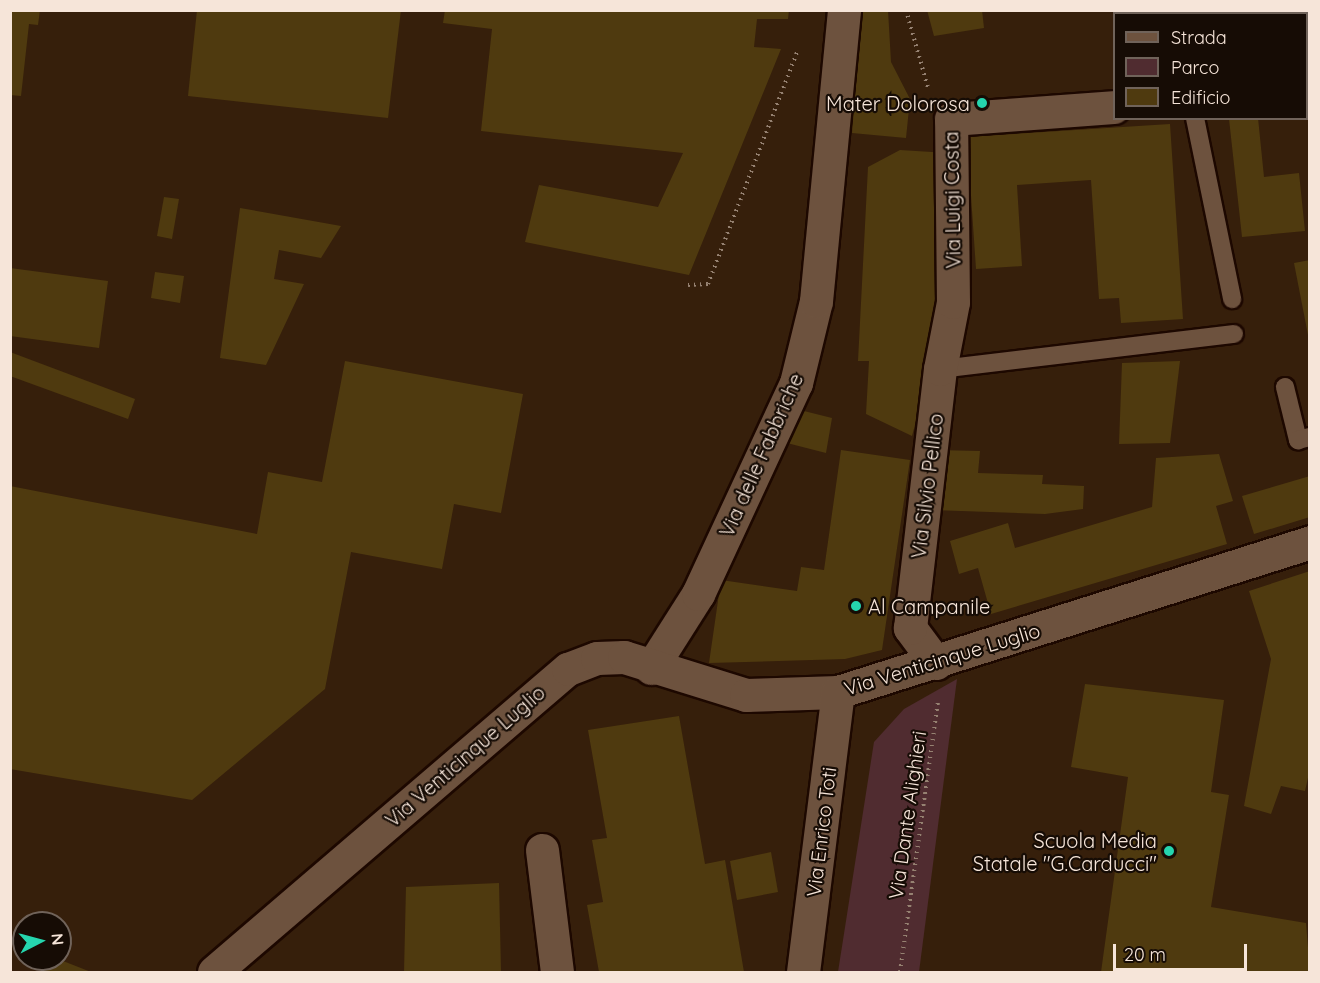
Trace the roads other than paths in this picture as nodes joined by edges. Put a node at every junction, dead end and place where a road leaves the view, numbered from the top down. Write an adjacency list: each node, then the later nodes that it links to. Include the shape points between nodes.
1 (844, 10): 12 (street, Via delle Fabbriche, via 816,301 796,383 698,594)
2 (1113, 107): 5 (street, Via Luigi Costa, via 951,119)
3 (1196, 120): 4 (lane)
4 (1232, 299)
5 (953, 302): 7 (street, Via Silvio Pellico)
6 (1234, 334): 7 (lane)
7 (940, 369): 11 (street, Via Silvio Pellico, via 910,628)
8 (1285, 387): 9 (lane, via 1298,440)
9 (1310, 437)
10 (1310, 542): 11 (street, Via Venticinque Luglio)
11 (936, 663): 13 (street, Via Venticinque Luglio)
12 (651, 668): 13 (street, Via Venticinque Luglio, via 746,695); 15 (street, Via Venticinque Luglio, via 624,657 597,658 568,669)
13 (838, 692): 17 (street, Via Enrico Toti)
14 (542, 850): 16 (street)
15 (214, 972)
16 (557, 972)
17 (803, 972)

